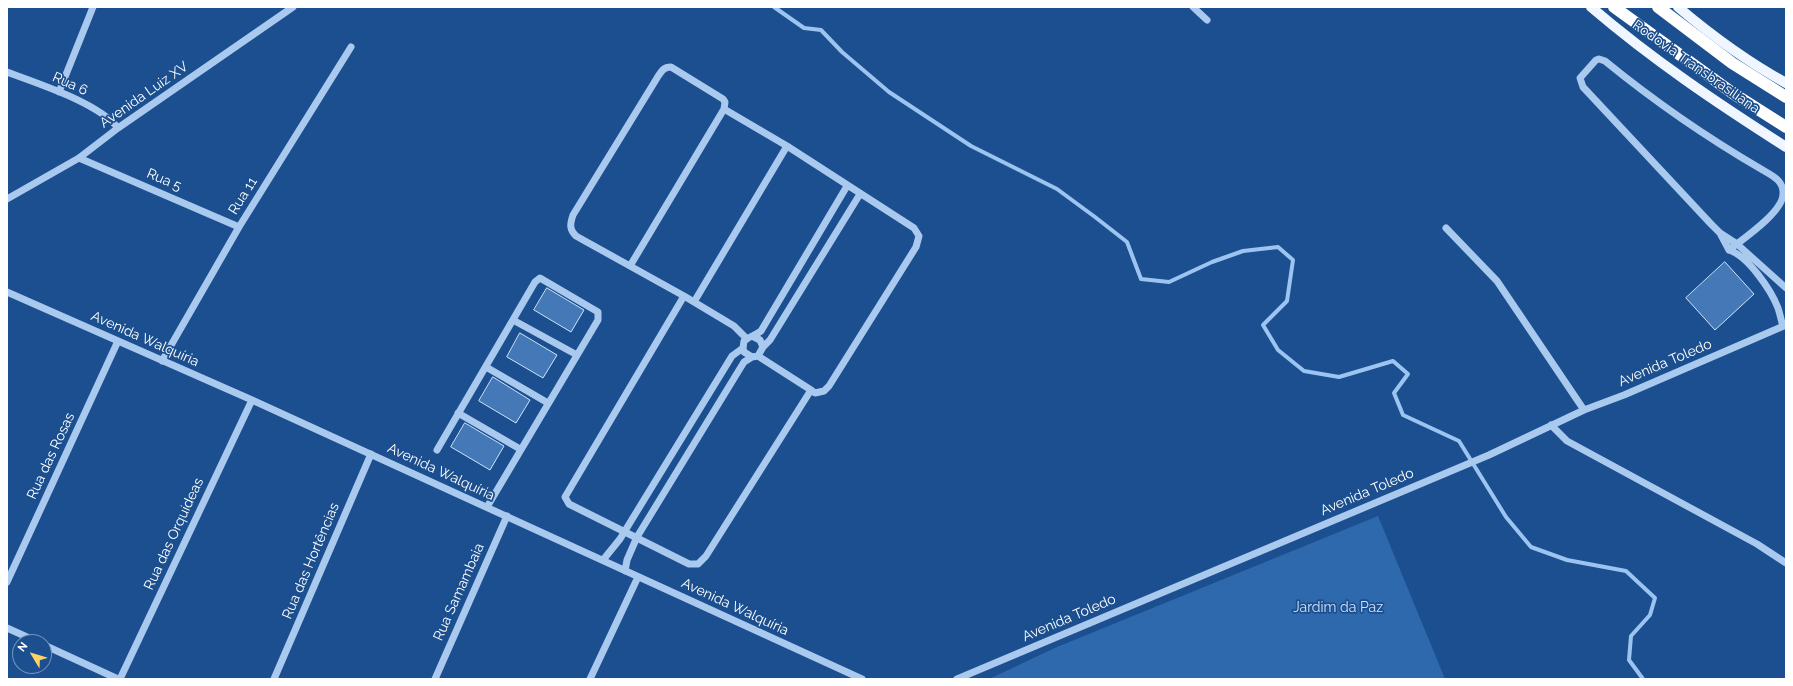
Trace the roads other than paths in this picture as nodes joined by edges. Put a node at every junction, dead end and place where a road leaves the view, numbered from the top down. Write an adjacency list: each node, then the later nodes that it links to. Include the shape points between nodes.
1 (92, 7): 12 (street)
2 (293, 7): 16 (street, Avenida Luiz XV)
3 (1193, 7): 8 (street)
4 (1591, 7): 18 (main road, Rodovia Transbrasiliana, via 1629,39 1704,94)
5 (1614, 7): 15 (highway, Rodovia Transbrasiliana, via 1734,94)
6 (1658, 7): 13 (highway, Rodovia Transbrasiliana, via 1732,63)
7 (1678, 7): 11 (main road)
8 (1207, 20)
9 (351, 47): 23 (street, Rua 11)
10 (7, 72): 12 (street, Rua 6)
11 (1786, 83)
12 (59, 92): 16 (street, Rua 6, via 104,114)
13 (1786, 97)
14 (724, 109): 17 (street); 28 (street); 28 (street, via 723,99 671,67 662,70 573,215 570,227 576,236)
15 (1786, 127)
16 (118, 128): 19 (street, Avenida Luiz XV)
17 (787, 146): 20 (street); 32 (street)
18 (1786, 147)
19 (79, 158): 22 (street, Avenida Luiz XV); 23 (street, Rua 5)
20 (847, 186): 21 (street); 35 (street, via 761,331)
21 (860, 194): 37 (street, via 770,340); 43 (street, via 914,228 919,236 918,241 829,386 815,394)
22 (7, 199)
23 (239, 227): 41 (street, Rua 11)
24 (1446, 228): 46 (street, via 1497,281)
25 (1720, 233): 26 (street); 26 (street, via 1583,87 1580,78 1596,60 1605,61 1654,100 1778,179 1783,188 1782,202); 27 (street)
26 (1737, 244): 27 (street); 29 (street)
27 (1729, 250): 34 (street, via 1744,259 1772,295)
28 (630, 266): 31 (street)
29 (1786, 288)
30 (7, 292): 36 (street, Avenida Walquíria)
31 (684, 296): 32 (street); 54 (street, via 565,497 569,504)
32 (694, 302): 35 (street)
33 (513, 320): 39 (street); 39 (street, via 535,282 540,278 598,312 598,320); 42 (street)
34 (1784, 326): 46 (street, Avenida Toledo)
35 (750, 338): 37 (street, via 760,340); 38 (street)
36 (118, 341): 41 (street, Avenida Walquíria); 60 (street, Rua das Rosas)
37 (763, 347): 40 (street)
38 (743, 348): 40 (street, via 744,352); 54 (street, via 732,356)
39 (577, 355): 45 (street)
40 (755, 356): 43 (street); 55 (street, via 744,362)
41 (162, 361): 44 (street, Avenida Walquíria)
42 (486, 367): 45 (street); 47 (street)
43 (811, 390): 55 (street, via 706,556 698,564 689,564)
44 (252, 400): 51 (street, Avenida Walquíria); 64 (street, Rua das Orquídeas)
45 (548, 403): 49 (street)
46 (1584, 410): 48 (street, Avenida Toledo)
47 (458, 414): 49 (street); 50 (street)
48 (1551, 425): 57 (street, via 1567,441 1757,544); 69 (street, Avenida Toledo, via 1454,470)
49 (520, 449): 52 (street)
50 (437, 450)
51 (371, 454): 52 (street, Avenida Walquíria); 65 (street, Rua das Hortências)
52 (486, 507): 53 (street, Avenida Walquíria)
53 (507, 516): 56 (street, Avenida Walquíria); 66 (street, Rua Samambaia)
54 (624, 531): 55 (street); 56 (street)
55 (637, 537): 58 (street)
56 (603, 560): 58 (street, Avenida Walquíria)
57 (1786, 563)
58 (625, 571): 59 (street, Avenida Walquíria)
59 (638, 577): 67 (street); 68 (street, Avenida Walquíria)
60 (7, 582)
61 (7, 628): 62 (street)
62 (20, 634)
63 (52, 649): 64 (street)
64 (119, 679)
65 (274, 679)
66 (435, 679)
67 (590, 679)
68 (862, 679)
69 (957, 679)

